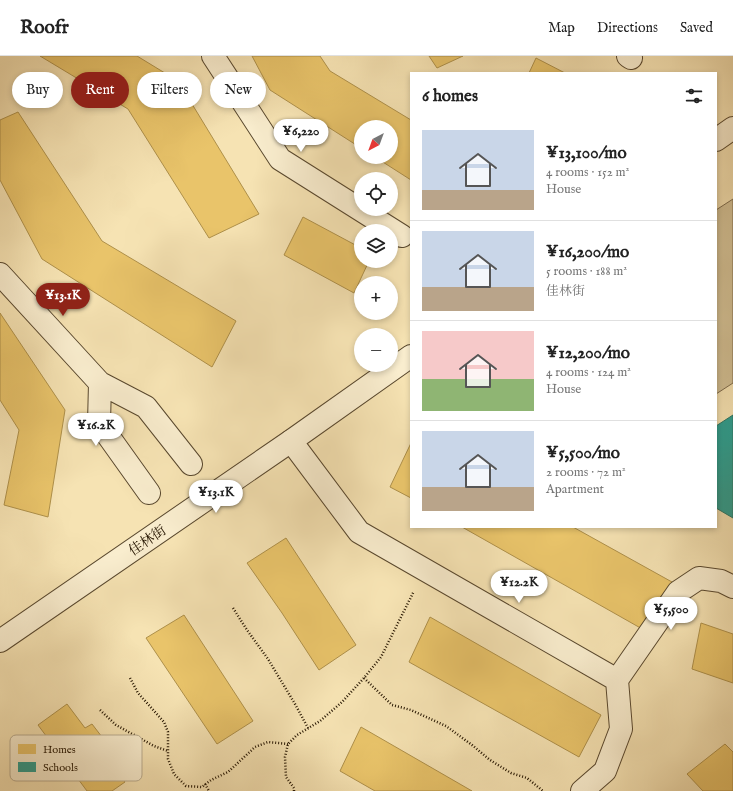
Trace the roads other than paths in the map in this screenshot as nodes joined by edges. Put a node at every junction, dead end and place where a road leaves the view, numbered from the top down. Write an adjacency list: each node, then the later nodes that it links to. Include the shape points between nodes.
1 (214, 56): 4 (street, via 280,159)
2 (733, 128): 3 (street)
3 (717, 139)
4 (402, 236)
5 (0, 274): 7 (street)
6 (410, 357): 8 (street, 佳林街)
7 (100, 383): 9 (street, via 146,407); 10 (street, via 99,422)
8 (291, 442): 12 (street, 佳林街); 13 (street, via 359,532)
9 (191, 464)
10 (149, 493)
11 (733, 587): 13 (street, via 721,581 699,578 678,592)
12 (0, 641)
13 (617, 680): 14 (street, via 621,729 605,771)
14 (582, 791)

